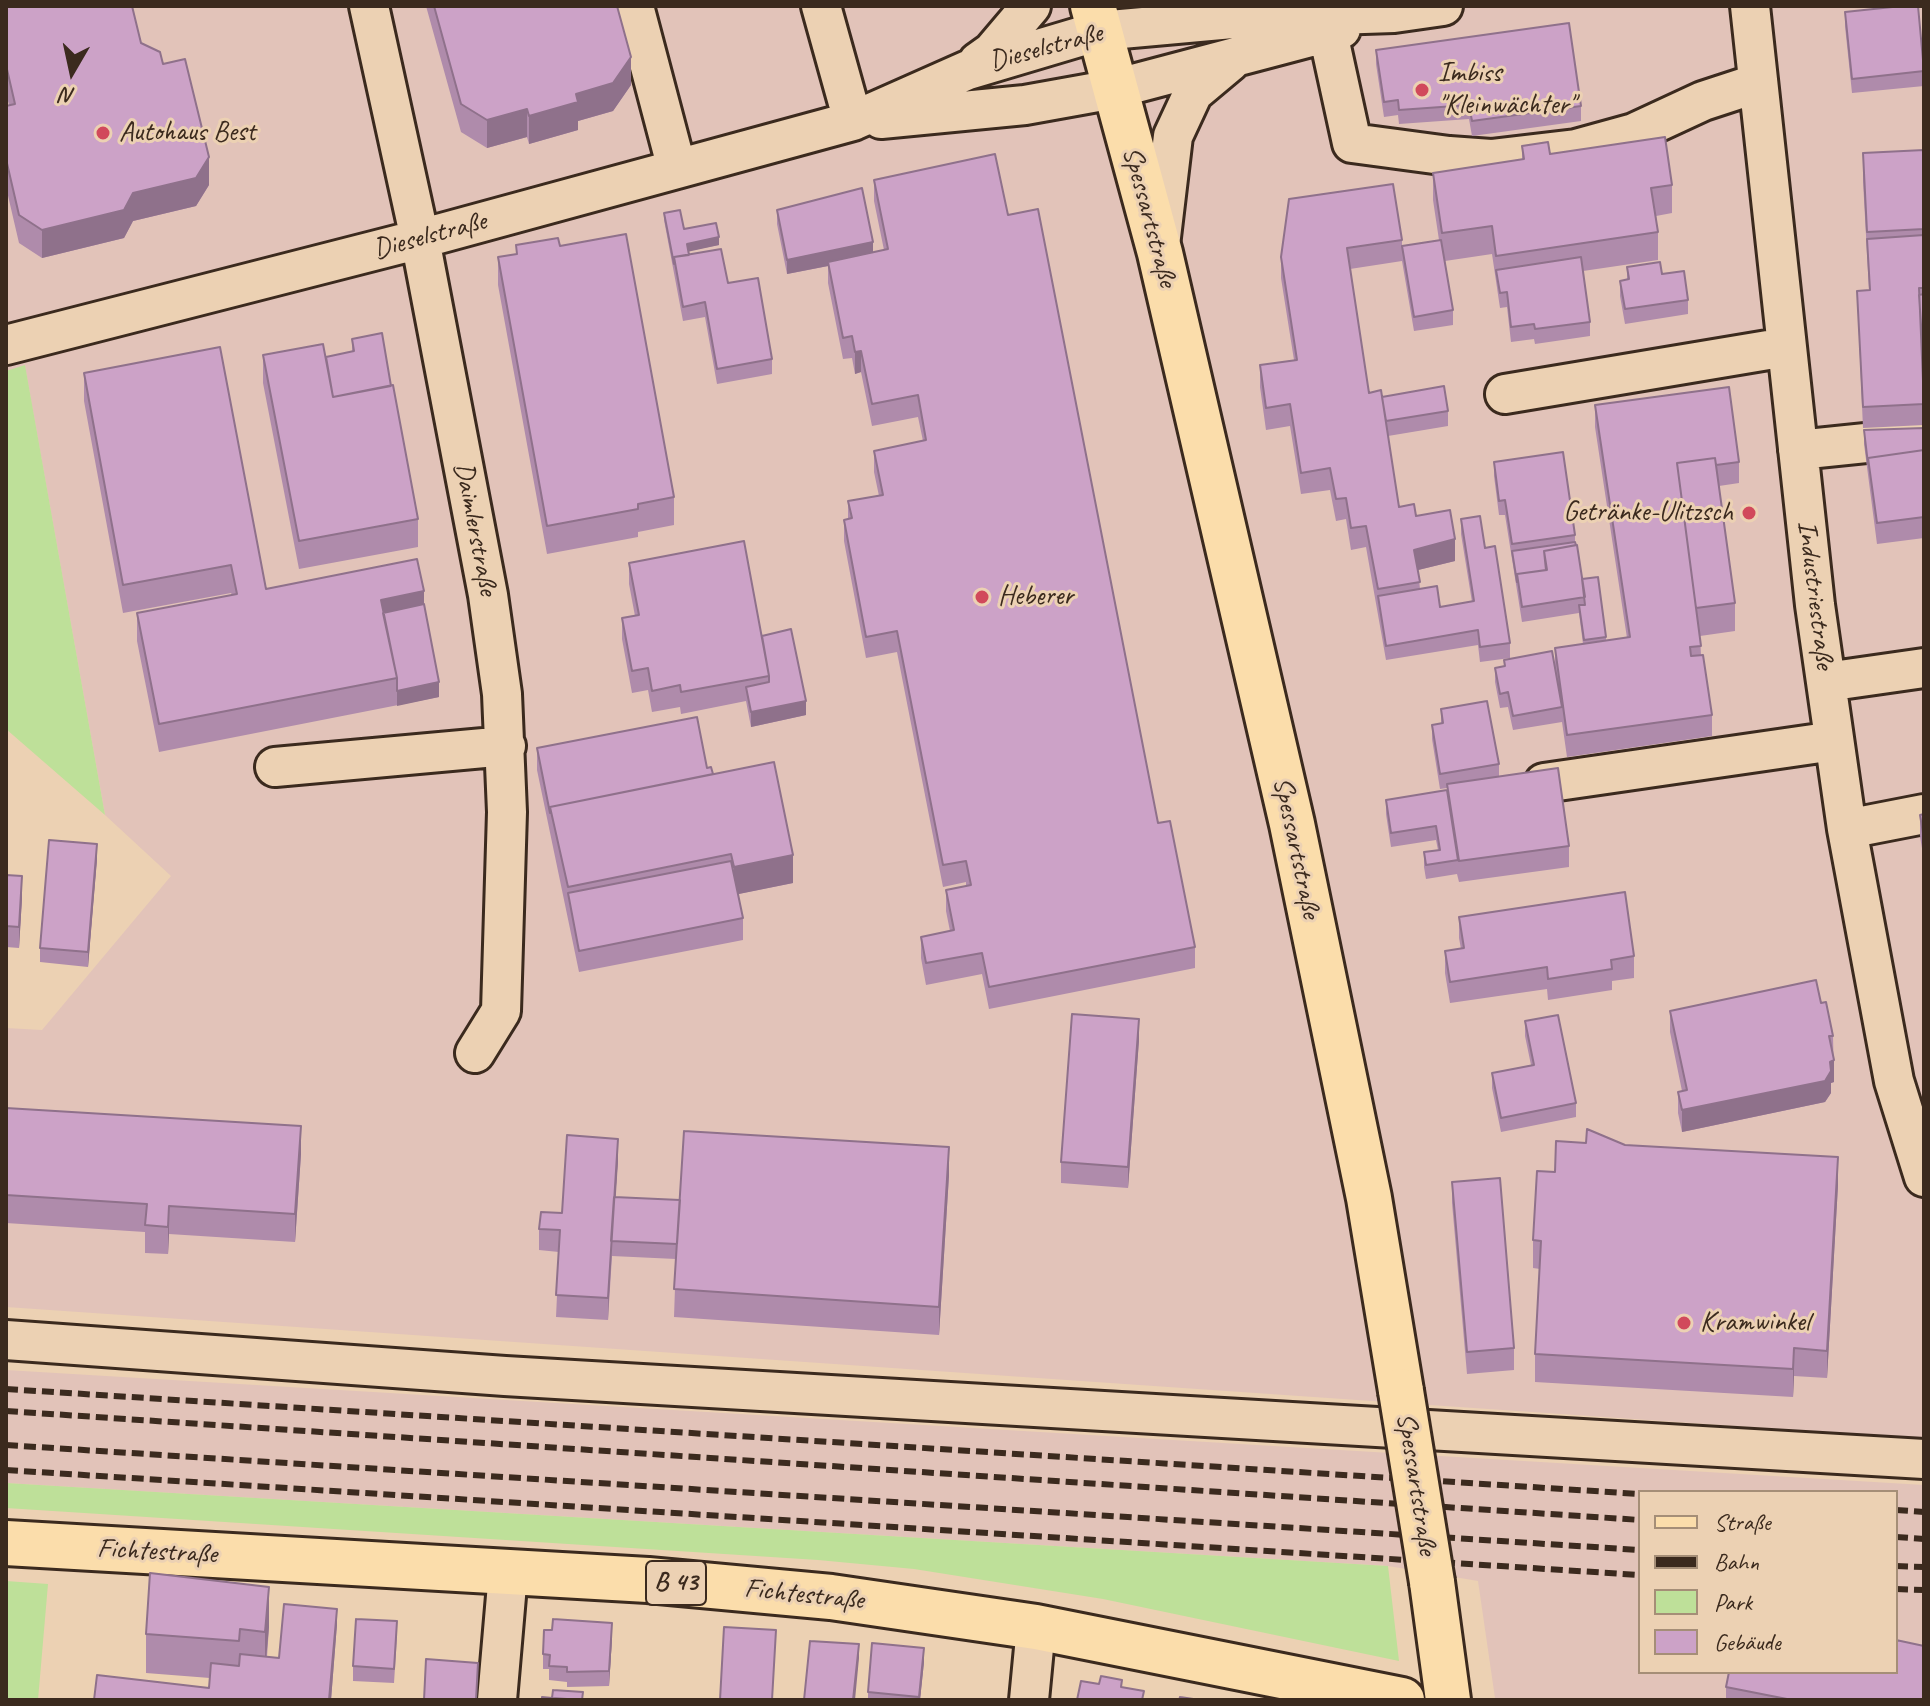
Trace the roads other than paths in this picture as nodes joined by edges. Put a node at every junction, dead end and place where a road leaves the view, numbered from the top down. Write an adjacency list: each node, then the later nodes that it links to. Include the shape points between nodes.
1 (369, 6): 16 (street, Daimlerstraße)
2 (634, 6): 15 (street)
3 (821, 6): 14 (street)
4 (1031, 6): 11 (street, via 992,52)
5 (1443, 6): 7 (street, Dieselstraße)
6 (1750, 6): 12 (street, Industriestraße)
7 (1394, 13): 8 (street, Dieselstraße); 9 (street, Dieselstraße)
8 (1096, 18): 11 (street, Dieselstraße); 13 (main road, Spessartstraße)
9 (1328, 33): 10 (street, Dieselstraße); 12 (street, via 1352,143 1449,156 1491,159 1576,149 1634,133)
10 (1239, 56): 13 (street, Dieselstraße); 17 (street, via 1193,93 1178,123 1166,167)
11 (968, 70): 14 (street, Dieselstraße)
12 (1758, 83): 19 (street, Industriestraße)
13 (1114, 89): 14 (street, Dieselstraße, via 1025,105); 17 (main road, Spessartstraße)
14 (853, 121): 15 (street, Dieselstraße)
15 (677, 169): 16 (street, Dieselstraße)
16 (420, 239): 18 (street, Dieselstraße); 26 (street, Daimlerstraße, via 488,595)
17 (1160, 253): 41 (main road, Spessartstraße, bridge, via 1369,1198)
18 (6, 345)
19 (1786, 347): 20 (street); 22 (street, Industriestraße)
20 (1505, 394)
21 (1924, 437): 22 (street)
22 (1798, 450): 24 (street, Industriestraße)
23 (1924, 668): 24 (street)
24 (1826, 682): 25 (street, Industriestraße)
25 (1834, 741): 28 (street); 30 (street, Industriestraße)
26 (506, 746): 27 (street); 31 (street, Daimlerstraße, via 501,1011)
27 (275, 767)
28 (1544, 783)
29 (1924, 814): 30 (street)
30 (1847, 829): 32 (street, Industriestraße, via 1894,1081)
31 (475, 1053)
32 (1924, 1177)
33 (6, 1340): 34 (street, via 537,1378)
34 (1924, 1459)
35 (6, 1543): 36 (main road, Fichtestraße / B 43)
36 (508, 1573): 37 (main road, Fichtestraße / B 43, via 831,1597); 38 (street)
37 (1036, 1627): 39 (street); 40 (main road, Fichtestraße / B 43)
38 (497, 1700)
39 (1029, 1700)
40 (1402, 1700)
41 (1448, 1700)

